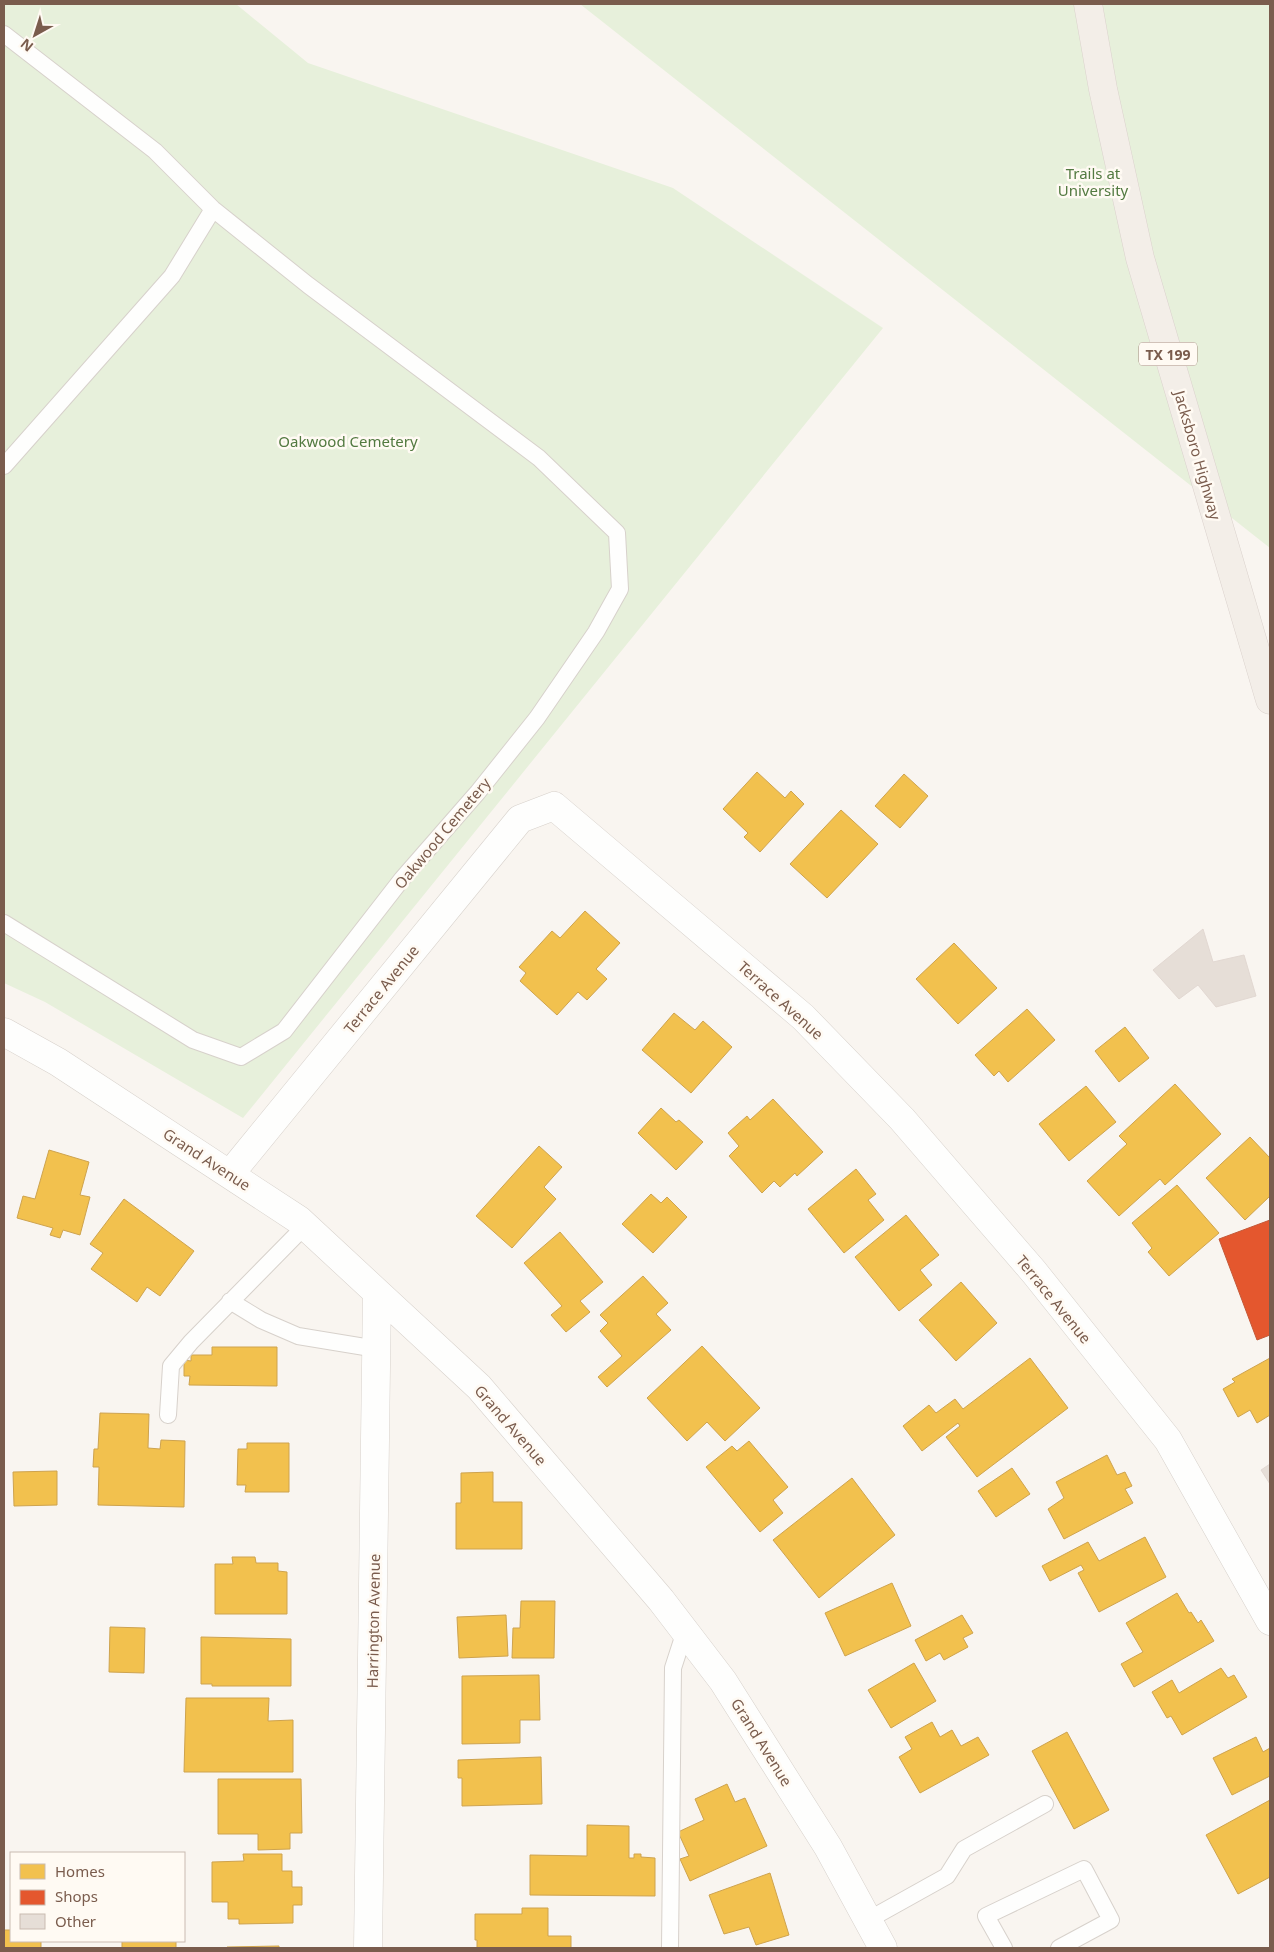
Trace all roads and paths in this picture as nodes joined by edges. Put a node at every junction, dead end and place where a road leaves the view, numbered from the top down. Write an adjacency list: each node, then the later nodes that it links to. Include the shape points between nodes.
1 (1088, 4): 5 (main road, Jacksboro Highway / TX 199, via 1140,258)
2 (4, 34): 3 (lane, Oakwood Cemetery, via 155,151)
3 (213, 210): 4 (lane, via 172,276); 6 (lane, Oakwood Cemetery, via 539,458 617,534 620,589 596,632 520,740 402,879 284,1031 241,1057 193,1040)
4 (4, 466)
5 (1270, 700)
6 (4, 923)
7 (4, 1032): 8 (street, Grand Avenue, via 58,1062)
8 (230, 1174): 9 (street, Grand Avenue); 14 (street, Terrace Avenue, via 520,819 554,806 803,1017 908,1126 1034,1272 1168,1440)
9 (305, 1226): 10 (street, Grand Avenue); 11 (lane)
10 (377, 1294): 12 (street, Harrington Avenue); 15 (street, Grand Avenue, via 479,1387)
11 (230, 1301): 12 (lane, via 261,1320 298,1336); 13 (lane, via 172,1366)
12 (377, 1349): 18 (street, Harrington Avenue)
13 (168, 1416)
14 (1270, 1621)
15 (685, 1631): 17 (street, Grand Avenue, via 724,1681 828,1846); 19 (lane, via 673,1668)
16 (1045, 1804): 17 (lane, via 964,1849 947,1876)
17 (868, 1920): 20 (street, Grand Avenue)
18 (368, 1948)
19 (670, 1948)
20 (883, 1948)
21 (1004, 1948): 22 (lane, via 986,1916 1084,1868 1111,1920)
22 (1059, 1948)

